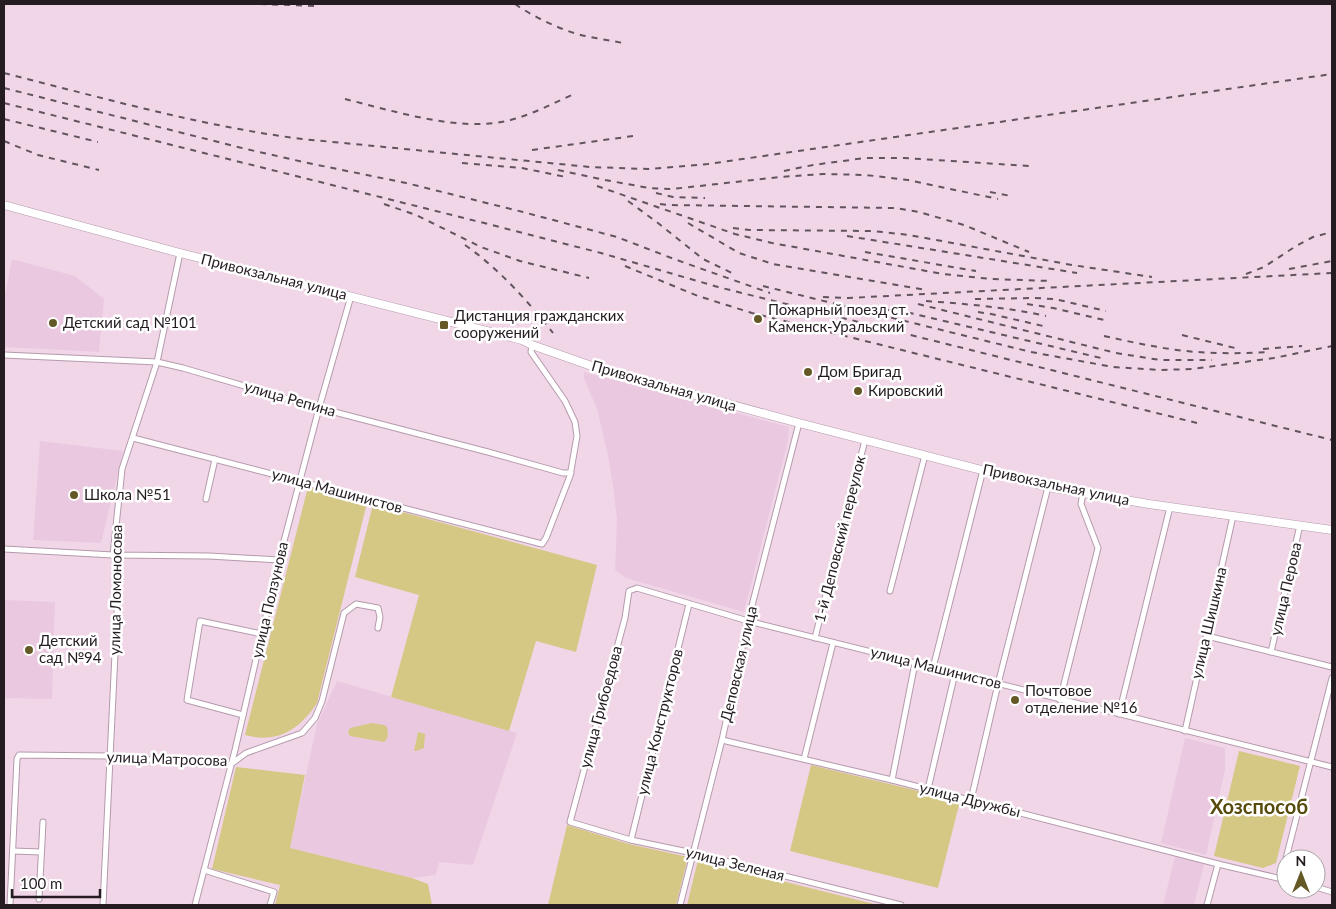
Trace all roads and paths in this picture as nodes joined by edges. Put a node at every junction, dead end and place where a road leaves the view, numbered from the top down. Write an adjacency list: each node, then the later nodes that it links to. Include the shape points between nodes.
1 (4, 205): 2 (street, Привокзальная улица)
2 (180, 253): 3 (street, Привокзальная улица); 6 (street, улица Ломоносова)
3 (351, 296): 4 (street, Привокзальная улица); 7 (street, улица Ползунова)
4 (532, 345): 8 (street, Привокзальная улица, via 603,370); 14 (street, via 531,352 565,401 575,422 577,436)
5 (4, 355): 6 (street, улица Репина)
6 (157, 362): 7 (street, улица Репина); 9 (street, улица Ломоносова)
7 (319, 408): 14 (street, улица Репина, via 563,473); 15 (street, улица Ползунова)
8 (799, 423): 10 (street, Привокзальная улица); 29 (street, Деповская улица)
9 (133, 438): 12 (street, улица Машинистов); 24 (street, улица Ломоносова, via 122,469)
10 (865, 440): 11 (street, Привокзальная улица); 33 (street, 1-й Деповский переулок)
11 (925, 455): 13 (street, Привокзальная улица); 27 (street)
12 (215, 459): 15 (street, улица Машинистов); 18 (street)
13 (983, 470): 16 (street, Привокзальная улица); 38 (street)
14 (571, 472): 15 (street, улица Машинистов, via 542,544)
15 (299, 481): 25 (street, улица Ползунова)
16 (1048, 487): 17 (street, Привокзальная улица); 41 (street)
17 (1083, 493): 19 (street, Привокзальная улица); 42 (street, via 1081,504 1098,548)
18 (206, 499)
19 (1170, 507): 20 (street, Привокзальная улица); 43 (street)
20 (1233, 516): 21 (street, Привокзальная улица); 32 (street, улица Шишкина)
21 (1300, 525): 22 (street, Привокзальная улица); 35 (street, улица Перова)
22 (1332, 530)
23 (4, 549): 24 (street)
24 (113, 555): 25 (street); 49 (street, улица Ломоносова, via 119,570)
25 (279, 560): 31 (street, улица Ползунова)
26 (629, 591): 28 (street, улица Машинистов, via 637,588); 58 (street, улица Грибоедова, via 626,618)
27 (890, 591)
28 (689, 604): 29 (street, улица Машинистов); 59 (street, улица Конструкторов)
29 (748, 622): 33 (street, улица Машинистов); 46 (street, Деповская улица)
30 (378, 628): 48 (street, улица Матросова, via 378,608 356,604 344,613 315,718 302,733)
31 (262, 634): 44 (street, улица Ползунова); 44 (street, via 200,621 187,700)
32 (1206, 636): 35 (street); 45 (street, улица Шишкина)
33 (816, 638): 34 (street, улица Машинистов)
34 (833, 643): 36 (street, улица Машинистов); 50 (street)
35 (1271, 652): 37 (street)
36 (915, 663): 38 (street, улица Машинистов); 54 (street)
37 (1332, 667)
38 (933, 668): 39 (street, улица Машинистов)
39 (955, 673): 41 (street, улица Машинистов); 55 (street)
40 (1332, 678): 51 (street)
41 (998, 684): 42 (street, улица Машинистов); 56 (street)
42 (1060, 700): 43 (street, улица Машинистов)
43 (1119, 714): 45 (street, улица Машинистов)
44 (243, 716): 47 (street, улица Ползунова)
45 (1186, 731): 51 (street, улица Машинистов)
46 (722, 740): 50 (street, улица Дружбы); 63 (street, Деповская улица)
47 (235, 750): 48 (street); 52 (street, улица Ползунова)
48 (246, 753): 52 (street, улица Матросова)
49 (110, 756): 52 (street, улица Матросова); 61 (street, улица Матросова, via 19,755); 69 (street, улица Ломоносова)
50 (804, 759): 54 (street, улица Дружбы)
51 (1311, 762): 53 (street, улица Машинистов); 60 (street)
52 (230, 765): 65 (street, улица Ползунова)
53 (1332, 768)
54 (892, 780): 55 (street, улица Дружбы)
55 (928, 789): 56 (street, улица Дружбы)
56 (971, 800): 64 (street, улица Дружбы)
57 (43, 822): 62 (street)
58 (570, 822): 59 (street, улица Зеленая)
59 (631, 840): 63 (street, улица Зеленая)
60 (1290, 849)
61 (13, 851): 62 (street); 68 (street)
62 (41, 852): 67 (street)
63 (693, 853): 72 (street, Деповская улица); 73 (street, улица Зеленая)
64 (1218, 864): 66 (street, улица Дружбы); 74 (street)
65 (204, 870): 70 (street, улица Ползунова); 71 (street, via 274,892)
66 (1276, 877)
67 (39, 899)
68 (10, 905)
69 (103, 905)
70 (195, 905)
71 (270, 905)
72 (680, 905)
73 (900, 905)
74 (1207, 905)

